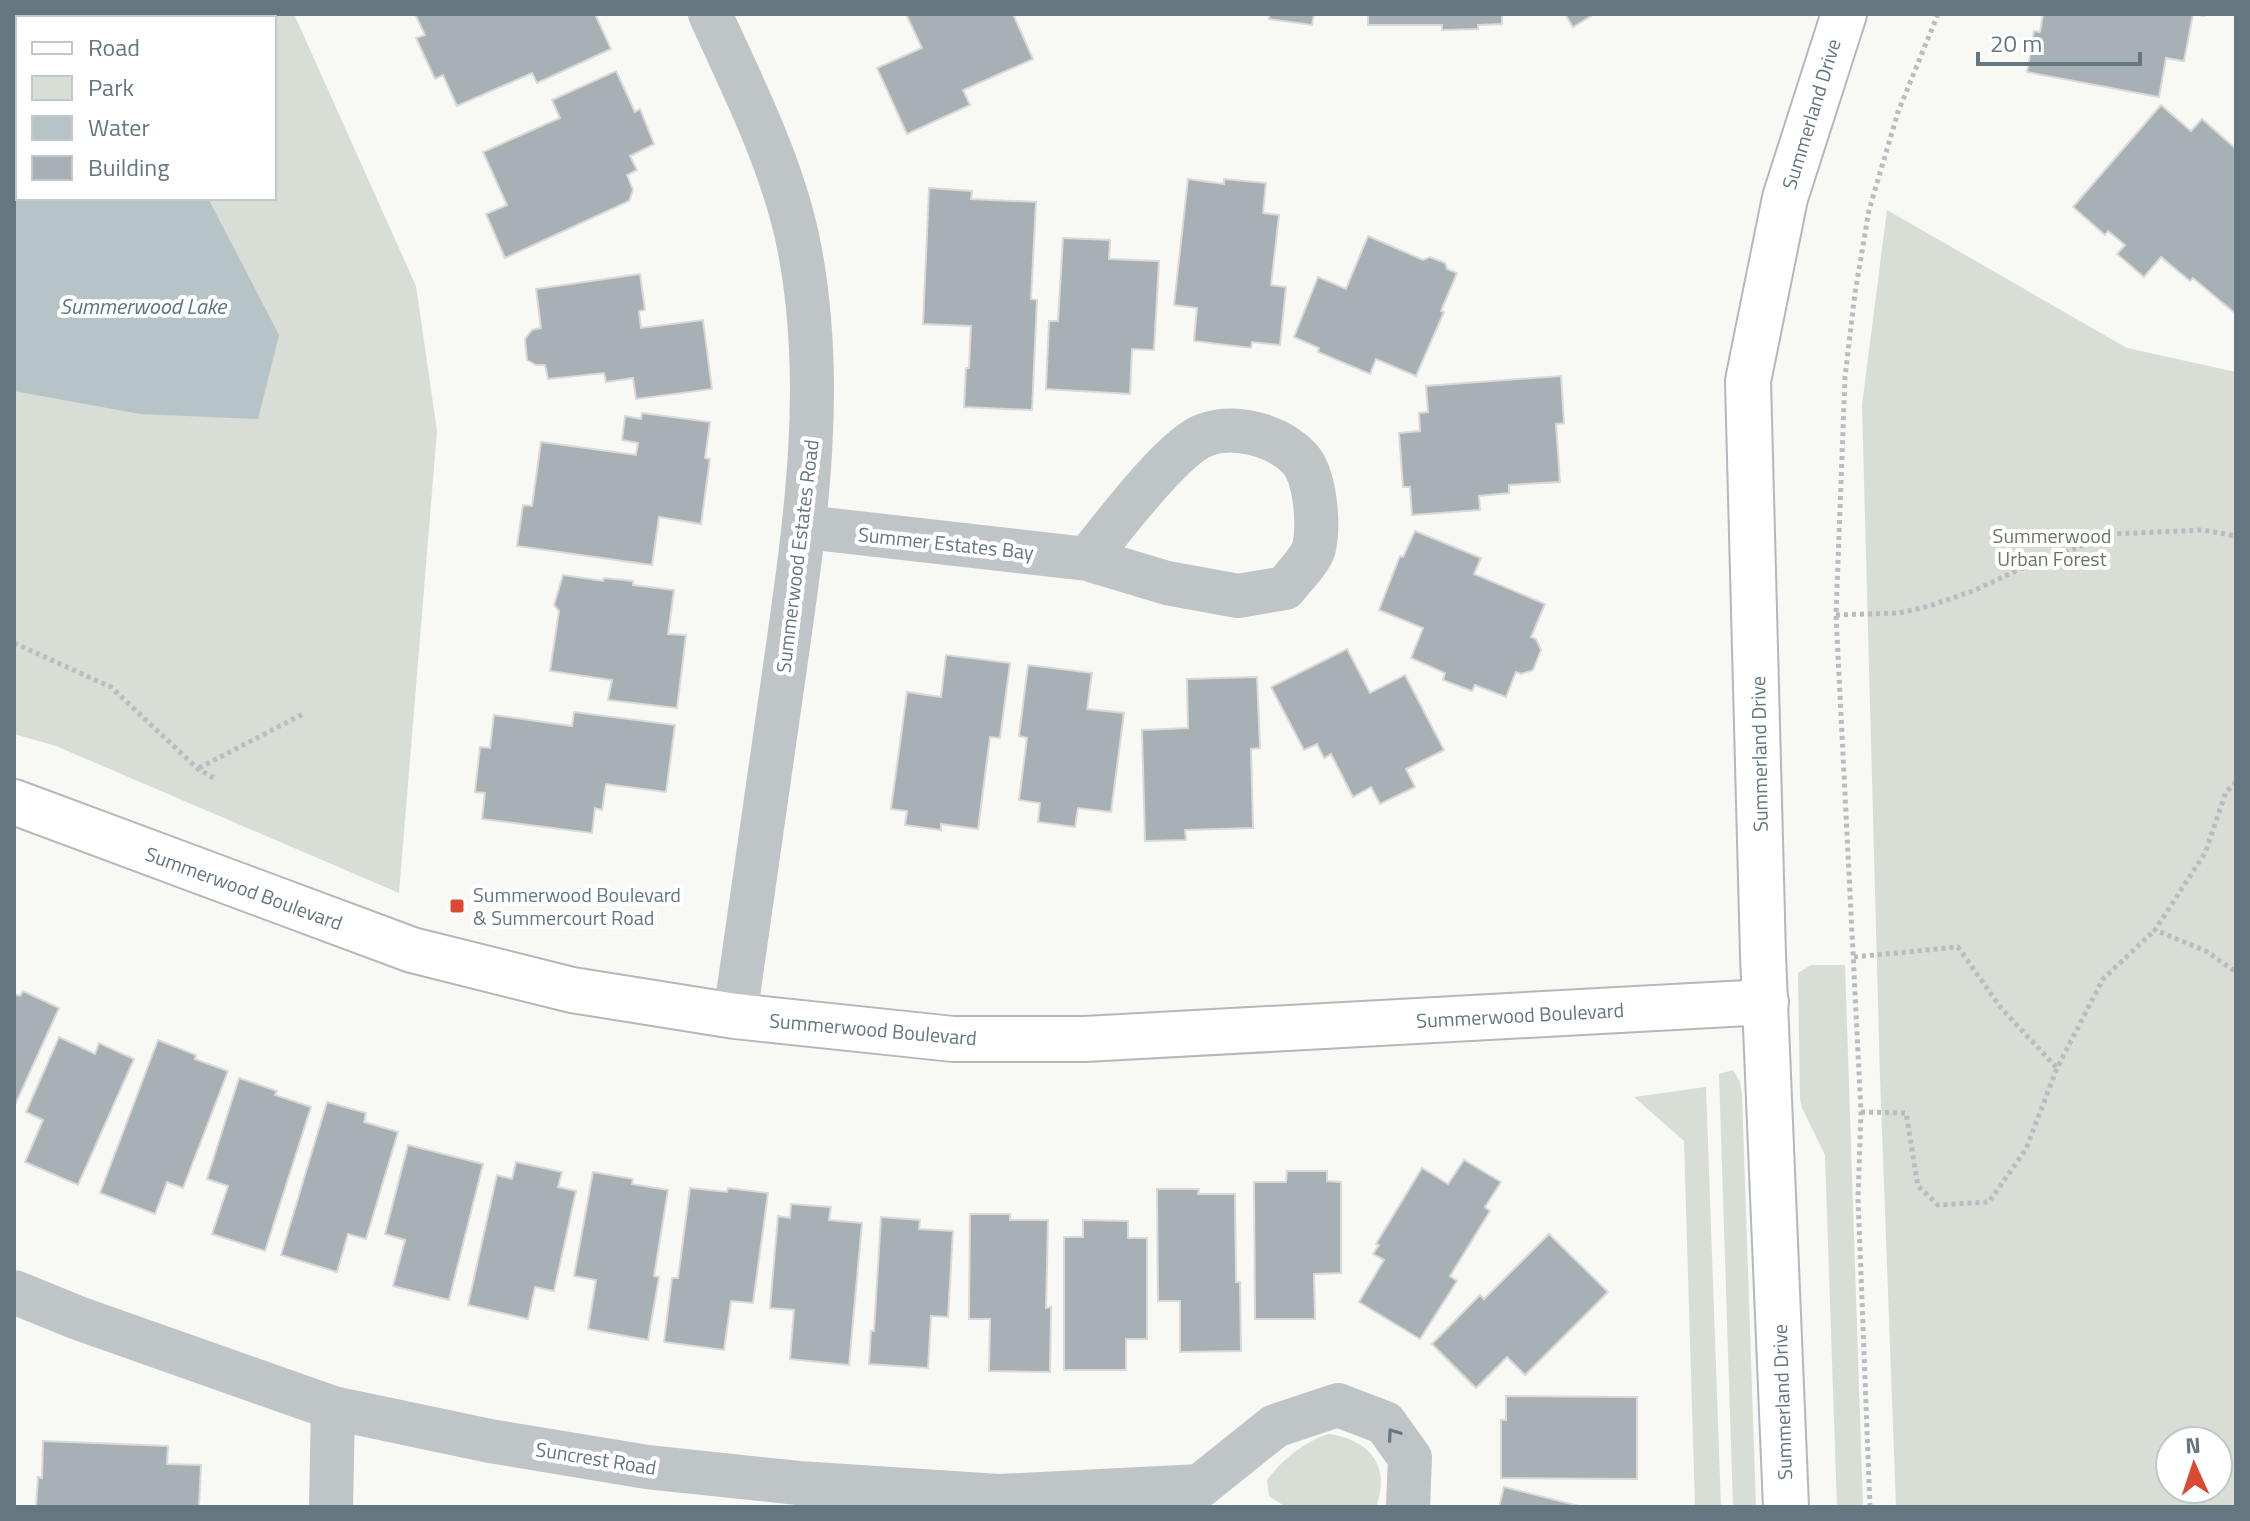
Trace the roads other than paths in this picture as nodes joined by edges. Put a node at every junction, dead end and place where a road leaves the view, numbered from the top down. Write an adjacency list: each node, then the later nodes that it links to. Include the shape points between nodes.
1 (710, 14): 3 (street, Summerwood Estates Road, via 761,128 799,244 813,370)
2 (1844, 14): 6 (street, Summerland Drive, via 1785,198 1748,381)
3 (805, 527): 4 (street, Summer Estates Bay); 7 (street, Summerwood Estates Road)
4 (1087, 559): 4 (street, Summer Estates Bay, via 1167,583 1238,596 1285,588 1313,550 1317,502 1301,460 1267,436 1227,429 1201,436 1173,458)
5 (14, 802): 7 (street, Summerwood Boulevard, via 412,950 572,990)
6 (1766, 1002): 7 (street, Summerwood Boulevard, via 1085,1039 953,1039); 13 (street, Summerland Drive)
7 (735, 1016)
8 (14, 1292): 9 (street, Suncrest Road)
9 (333, 1408): 10 (street, Suncrest Road, via 615,1462 798,1483 999,1496); 11 (street)
10 (1214, 1497): 12 (street, Suncrest Road, one-way to 10, via 1410,1458 1385,1423 1338,1405 1275,1426)
11 (331, 1507)
12 (1408, 1507)
13 (1786, 1507)

